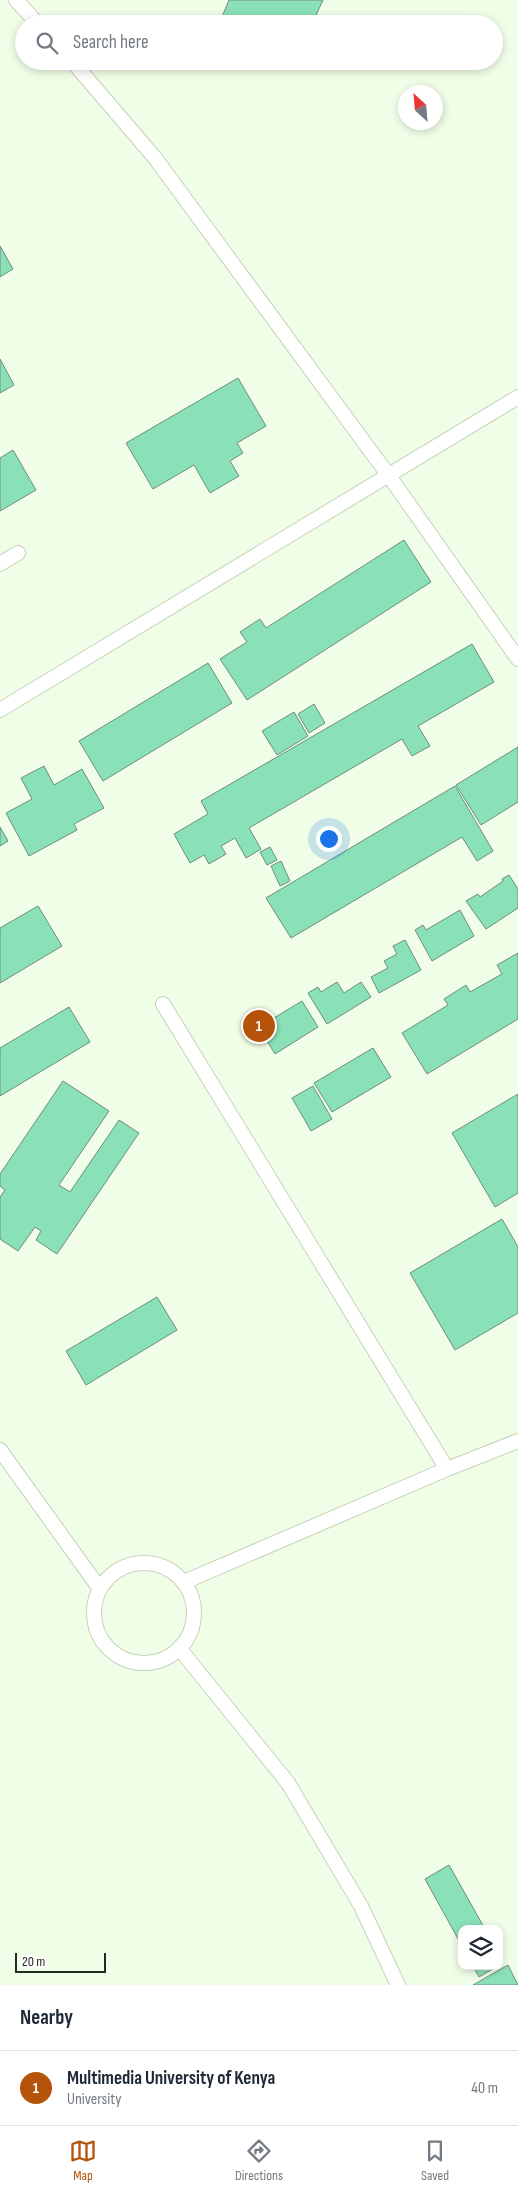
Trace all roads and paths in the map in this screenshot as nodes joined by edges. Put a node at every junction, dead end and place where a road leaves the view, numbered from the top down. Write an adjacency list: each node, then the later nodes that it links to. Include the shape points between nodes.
1 (16, 0): 2 (lane)
2 (30, 15)
3 (80, 70): 5 (lane, via 155,158)
4 (518, 397): 5 (lane)
5 (389, 476): 8 (lane); 9 (lane)
6 (18, 553): 7 (lane)
7 (0, 564)
8 (518, 659)
9 (0, 710)
10 (163, 1004): 13 (lane)
11 (518, 1441): 13 (lane)
12 (0, 1450): 15 (lane)
13 (447, 1469): 14 (lane)
14 (184, 1582): 15 (lane, via 174,1572 142,1563 125,1566 110,1575); 16 (lane, via 194,1609 190,1630)
15 (100, 1589): 16 (lane, via 94,1606 94,1623 101,1640 113,1653 147,1663 164,1658)
16 (179, 1648): 17 (lane, via 288,1783 362,1906)
17 (398, 1985)

